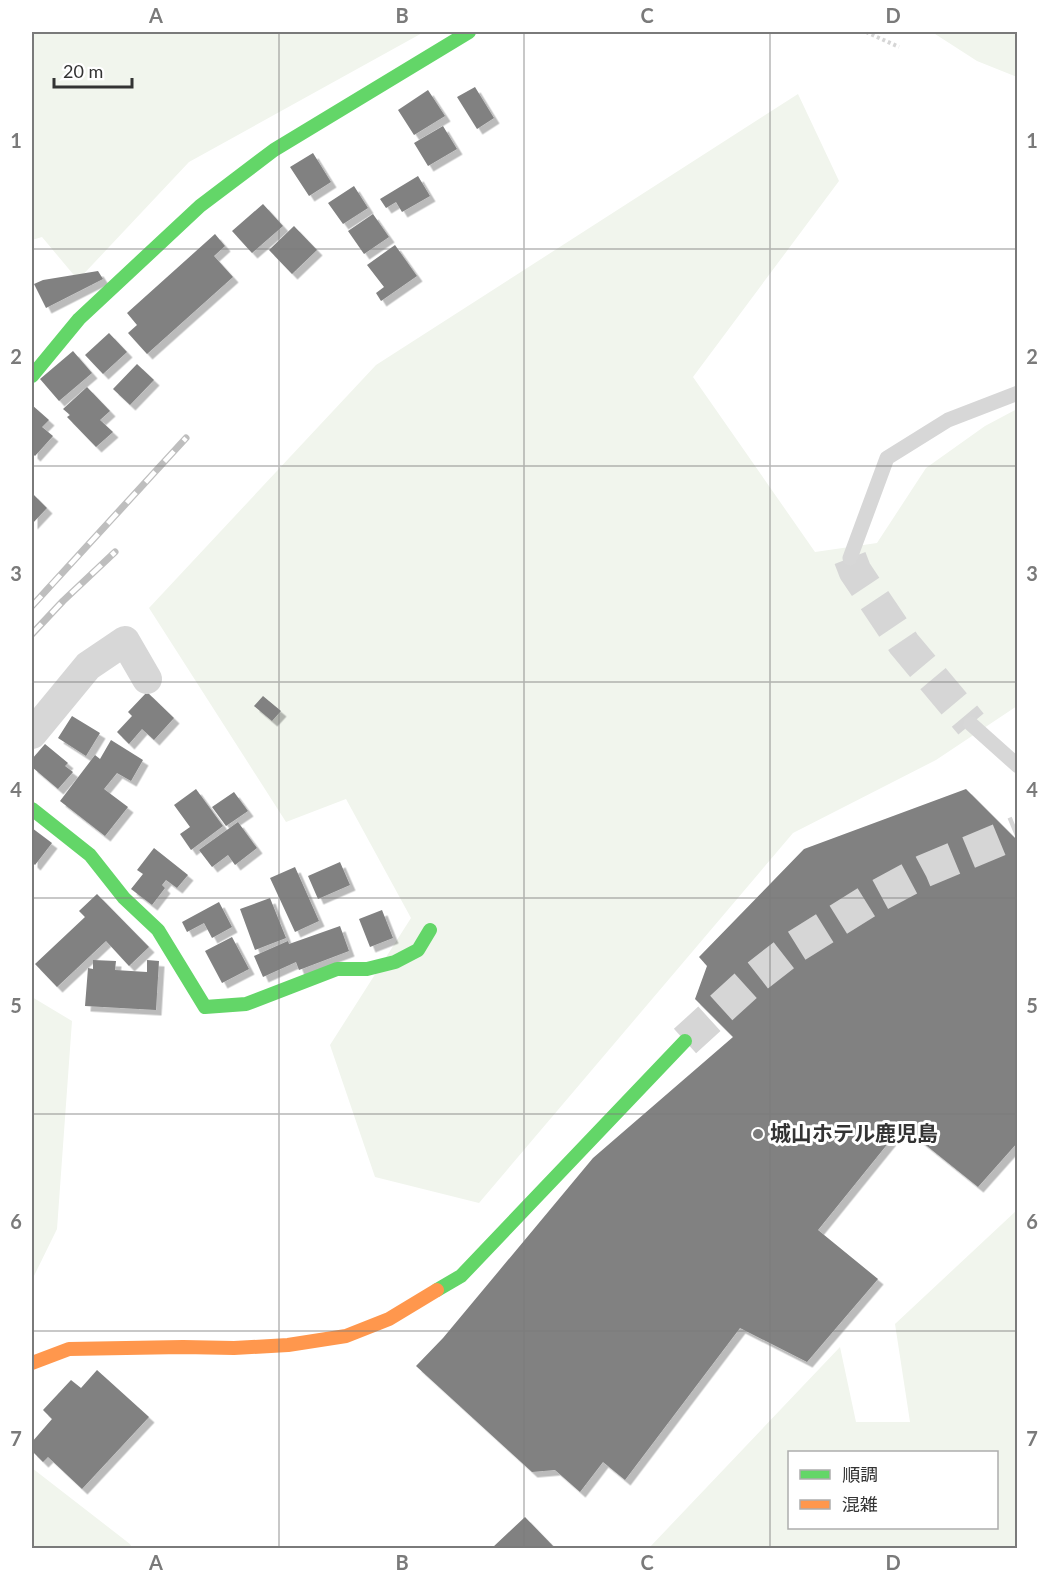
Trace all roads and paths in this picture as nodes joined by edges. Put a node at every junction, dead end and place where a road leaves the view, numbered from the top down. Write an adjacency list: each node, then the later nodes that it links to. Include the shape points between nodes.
1 (469, 32): 4 (street, via 274,150 200,206 79,319)
2 (866, 32): 3 (path)
3 (899, 47)
4 (32, 376)
5 (1017, 393): 6 (lane, via 948,420 887,458)
6 (850, 558)
7 (147, 679): 9 (street, via 125,641 88,666)
8 (971, 724): 10 (lane)
9 (32, 734)
10 (1017, 766)
11 (32, 809): 12 (street, via 90,855 124,898 158,930 205,1007 246,1004 337,969 367,969 395,962 418,950)
12 (430, 930)
13 (685, 1041): 14 (street, via 461,1276 389,1319 346,1336 288,1345 69,1349)
14 (32, 1364)

